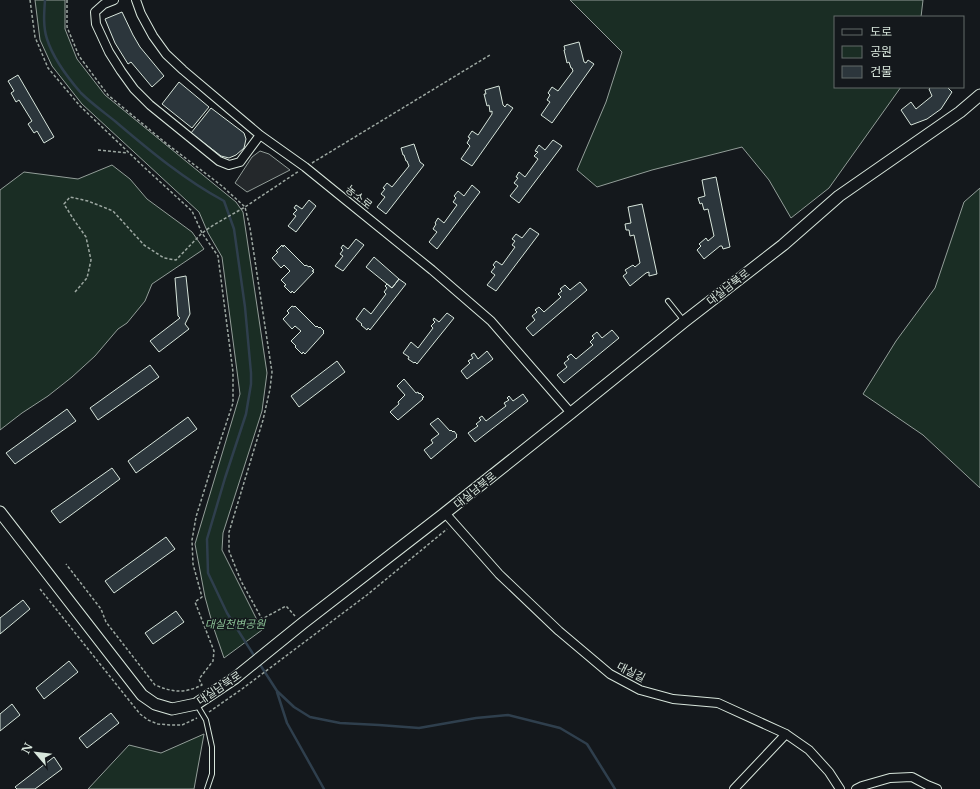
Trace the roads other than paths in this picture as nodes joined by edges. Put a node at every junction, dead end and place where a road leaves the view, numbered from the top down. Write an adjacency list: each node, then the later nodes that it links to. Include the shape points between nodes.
1 (114, 0): 4 (street, via 95,12 96,24 121,71 150,105 219,161 230,166 240,162)
2 (136, 0): 4 (street, 농소로, via 153,36 166,54)
3 (980, 95): 6 (street, 대실남북로, via 960,112 839,196 783,245)
4 (260, 136): 7 (street, 농소로, via 305,168 491,321)
5 (668, 301): 6 (lane)
6 (685, 321): 7 (street, 대실남북로)
7 (571, 413): 9 (street, 대실남북로)
8 (0, 512): 10 (street, 대실남북로, via 142,695 155,704 172,709)
9 (445, 513): 10 (street, 대실남북로, via 235,678); 11 (street, 대실길, via 499,574 610,674 653,694 673,699 718,703)
10 (196, 704): 12 (lane, via 206,720 212,746 212,774)
11 (786, 734): 13 (street); 14 (street, 대실길, via 809,750)
12 (207, 789)
13 (734, 789)
14 (840, 789)
15 (856, 789): 16 (street, via 890,778 912,777)
16 (937, 789)

